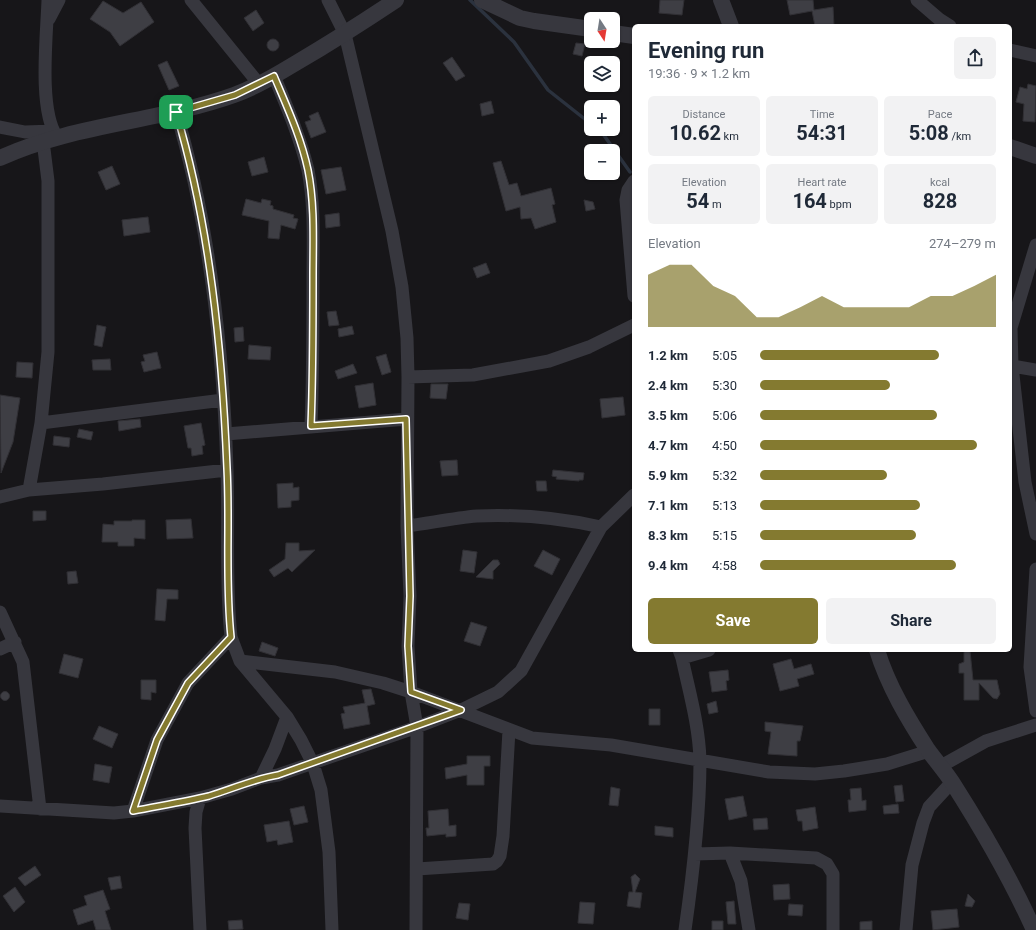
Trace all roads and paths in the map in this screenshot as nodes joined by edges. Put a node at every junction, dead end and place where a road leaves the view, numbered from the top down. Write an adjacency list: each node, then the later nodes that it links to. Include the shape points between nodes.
1 (48, 0): 9 (street)
2 (58, 0): 9 (street)
3 (191, 0): 19 (street)
4 (328, 0): 13 (street)
5 (396, 0): 13 (street)
6 (482, 0): 12 (street, via 520,18)
7 (721, 0): 10 (street)
8 (917, 0): 11 (street)
9 (47, 22): 22 (street, via 47,97)
10 (730, 24)
11 (947, 24)
12 (584, 28)
13 (345, 34): 18 (street); 33 (street, via 392,231 402,287)
14 (620, 34): 15 (street)
15 (632, 36)
16 (1012, 50): 17 (street)
17 (1036, 56)
18 (274, 76): 19 (street); 37 (street, via 300,140 308,172 311,200 314,362)
19 (259, 84): 20 (street, via 235,95)
20 (176, 112): 22 (street); 34 (street, via 189,154 198,202 213,299)
21 (0, 127): 22 (street)
22 (51, 136): 25 (street); 36 (street, via 48,181 48,352)
23 (1012, 148): 24 (street)
24 (1036, 156)
25 (0, 158)
26 (632, 184): 28 (street, via 626,200)
27 (1036, 245): 29 (street)
28 (632, 272)
29 (1012, 325)
30 (632, 326): 33 (street, via 589,347 549,361 467,376)
31 (1012, 366): 32 (street); 40 (street)
32 (1036, 370)
33 (408, 377): 35 (street)
34 (223, 400): 36 (street); 38 (street)
35 (406, 419): 37 (street); 44 (street)
36 (41, 423): 41 (street)
37 (311, 426): 38 (street)
38 (226, 434): 39 (street)
39 (227, 470): 41 (street); 49 (street)
40 (1031, 480): 46 (street)
41 (29, 490): 42 (street)
42 (0, 497)
43 (632, 497): 45 (street)
44 (407, 526): 45 (street, via 476,516 514,516 550,518); 56 (street)
45 (601, 527): 57 (street, via 521,671 498,692)
46 (1036, 534)
47 (1036, 569): 58 (street, via 1030,667)
48 (0, 612): 50 (street)
49 (231, 637): 55 (street); 72 (street, via 188,683 157,740)
50 (14, 642): 51 (street); 71 (street, via 23,662)
51 (0, 649)
52 (694, 652): 54 (street)
53 (878, 652): 63 (street, via 894,693)
54 (680, 654): 64 (street, via 695,715)
55 (240, 661): 56 (street, via 335,672); 59 (street)
56 (411, 692): 57 (street); 61 (street)
57 (461, 710): 61 (street); 62 (street)
58 (1036, 711)
59 (287, 717): 65 (street); 67 (street)
60 (1036, 725): 66 (street, via 986,741)
61 (417, 727): 65 (street); 75 (street)
62 (509, 730): 64 (street, via 532,738 611,745); 75 (street, via 503,836 497,862)
63 (929, 751): 64 (street, via 888,764 816,774 769,772); 66 (street)
64 (700, 759): 74 (street)
65 (313, 764): 67 (street); 78 (street, via 321,790 329,852)
66 (941, 766): 68 (street)
67 (261, 778): 69 (street)
68 (952, 782): 76 (street, via 1016,891); 83 (street, via 929,808 923,823 912,865)
69 (200, 798): 72 (street); 77 (street, via 195,828)
70 (0, 806): 71 (street)
71 (40, 810): 72 (street, via 114,813)
72 (133, 811)
73 (730, 853): 74 (street); 81 (street, via 741,881); 82 (street, via 816,858 827,864 833,874 835,886)
74 (695, 854): 80 (street)
75 (417, 869): 79 (street)
76 (1030, 928)
77 (200, 930)
78 (332, 930)
79 (416, 930)
80 (685, 930)
81 (749, 930)
82 (833, 930)
83 (906, 930)

